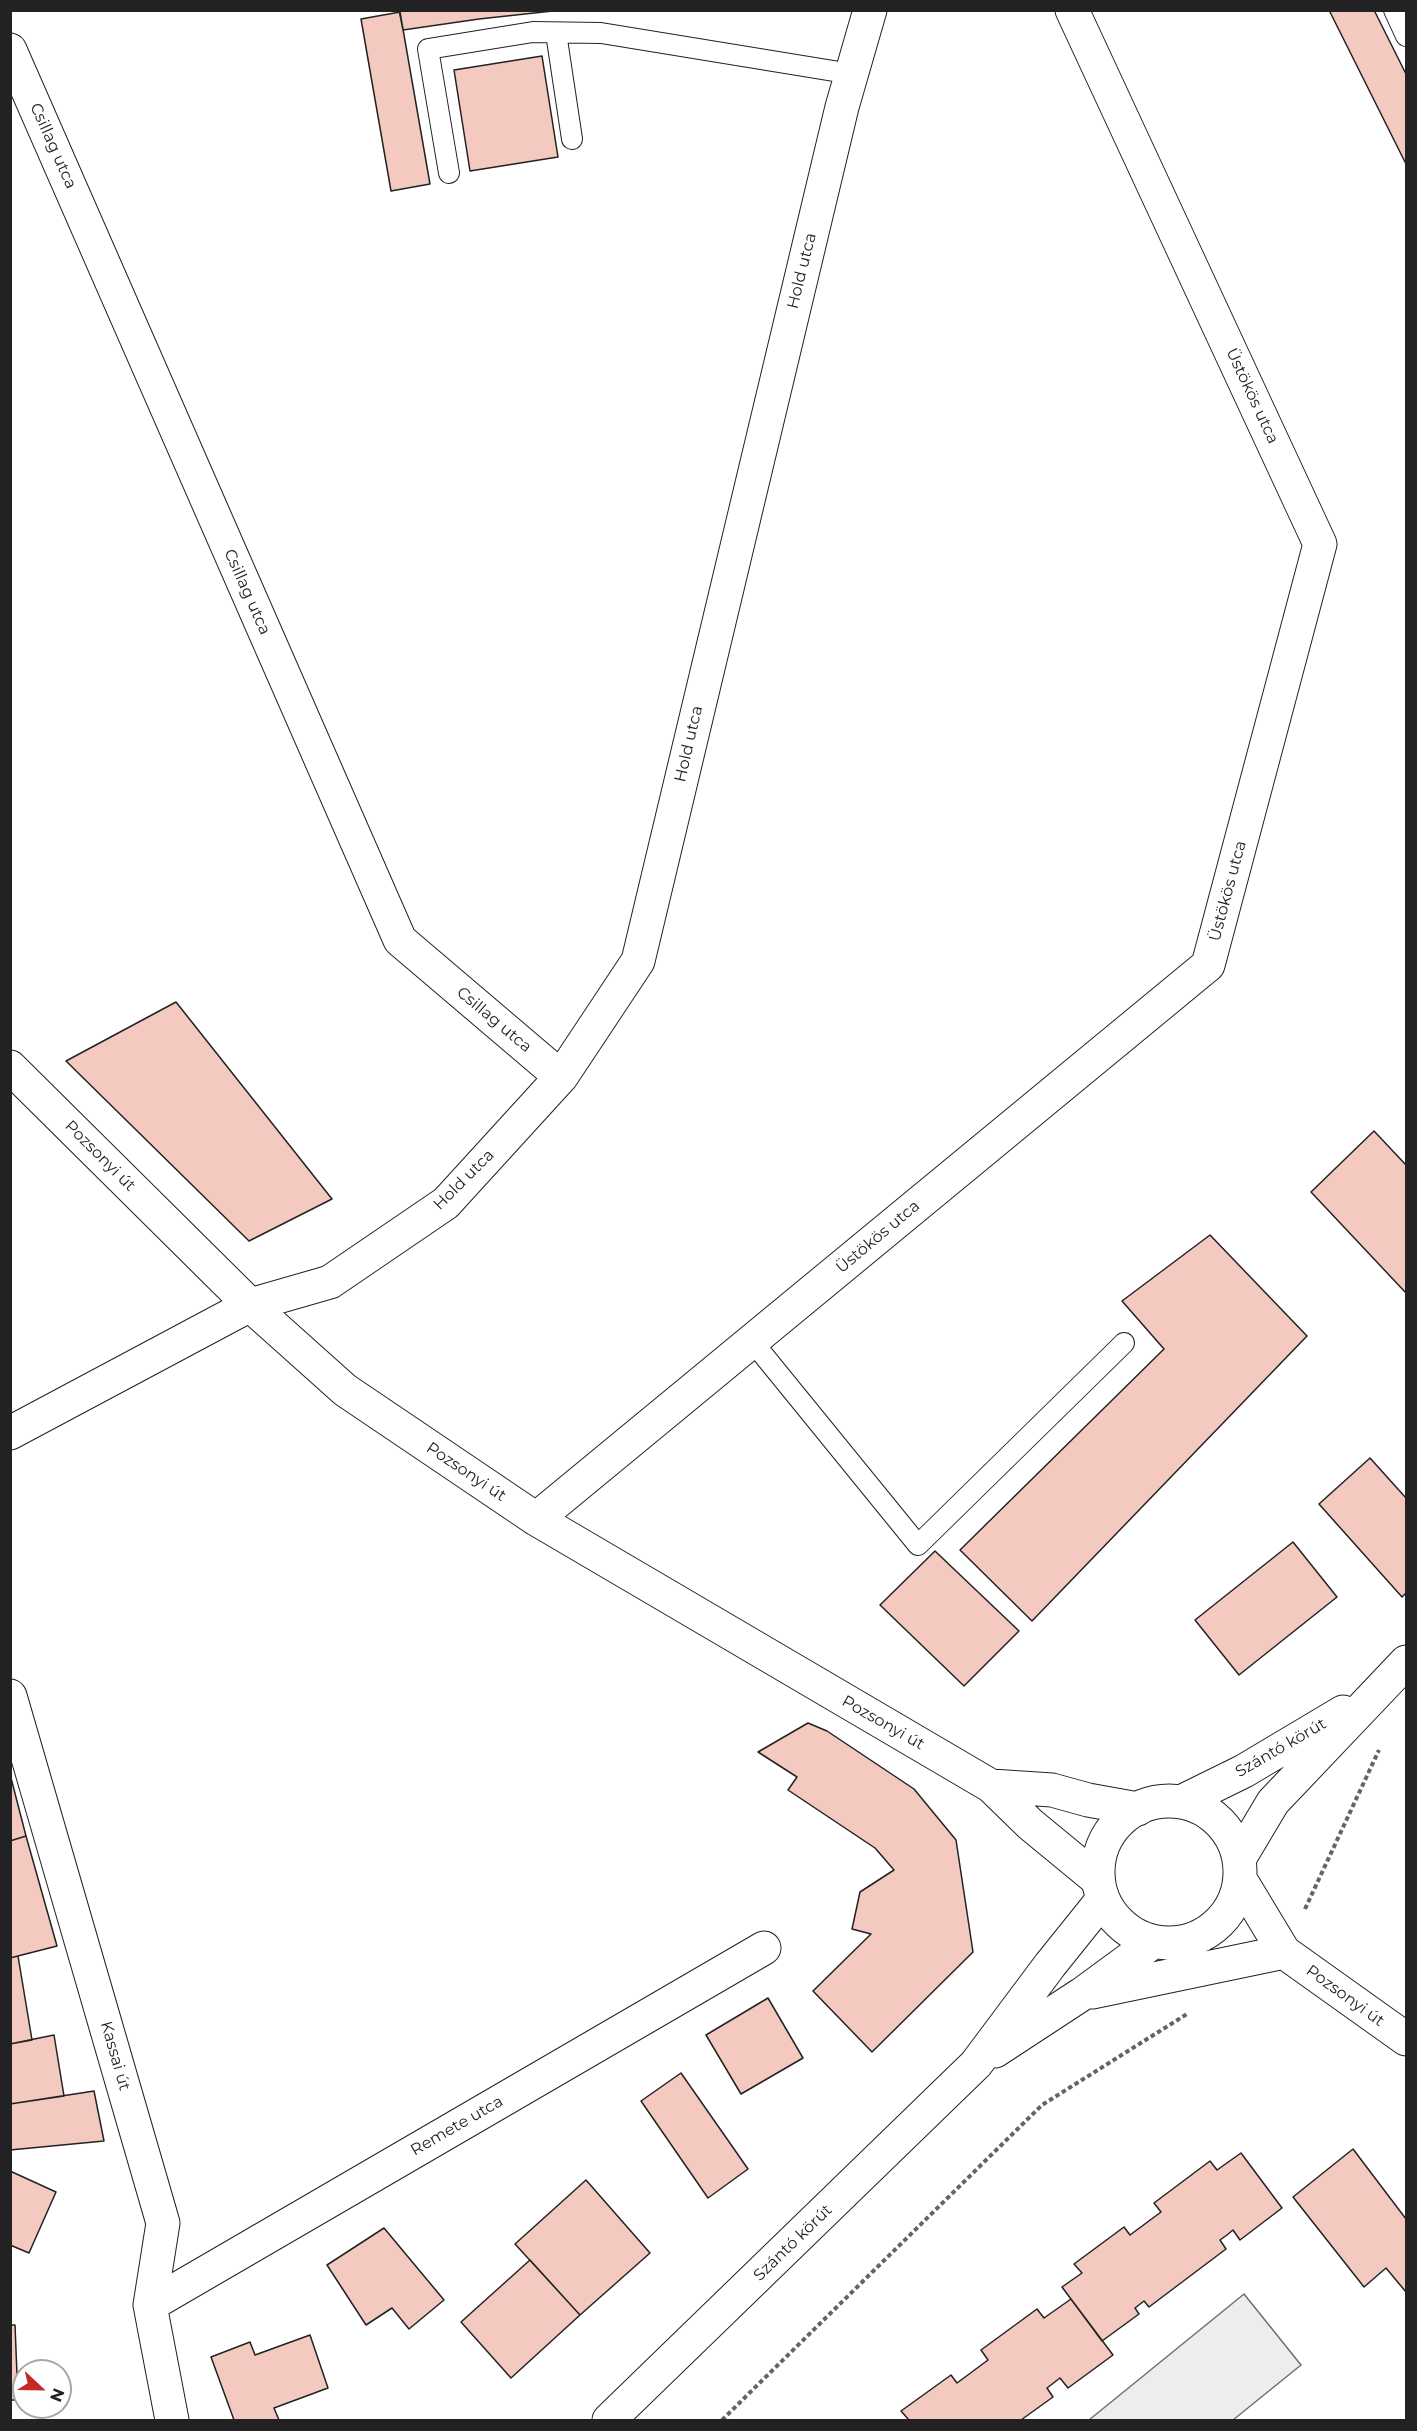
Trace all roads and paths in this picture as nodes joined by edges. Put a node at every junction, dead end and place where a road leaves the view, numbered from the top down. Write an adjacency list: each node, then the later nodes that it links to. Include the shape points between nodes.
1 (870, 10): 7 (street, Hold utca)
2 (1072, 10): 13 (street, Üstökös utca, via 1320,544 1208,965)
3 (1394, 10): 5 (lane)
4 (556, 33): 7 (lane, via 601,33); 8 (lane); 9 (lane, via 533,32 428,48)
5 (1407, 36)
6 (10, 50): 11 (street, Csillag utca, via 400,940)
7 (852, 74): 11 (street, Hold utca, via 638,961)
8 (572, 138)
9 (449, 172)
10 (10, 1067): 12 (street, Pozsonyi út)
11 (561, 1077): 12 (street, Hold utca, via 446,1203 330,1282)
12 (250, 1305): 15 (street, Hold utca); 16 (street, Pozsonyi út, via 345,1390)
13 (752, 1341): 14 (lane, via 918,1545); 16 (street, Üstökös utca)
14 (1124, 1343)
15 (10, 1433)
16 (536, 1519): 21 (street, Pozsonyi út)
17 (1407, 1662): 18 (street, Szántó körút)
18 (1378, 1691): 22 (street, Szántó körút, via 1244,1771); 24 (street, Szántó körút, via 1273,1802)
19 (10, 1696): 33 (street, Kassai út, via 163,2223)
20 (1381, 1746): 28 (path)
21 (991, 1786): 23 (street, Pozsonyi út, via 1052,1790); 25 (street, Pozsonyi út)
22 (1182, 1802): 23 (street, via 1159,1802); 24 (street, via 1202,1809 1220,1822 1233,1839)
23 (1138, 1809): 25 (street, via 1120,1822 1106,1840 1100,1859)
24 (1240, 1869): 26 (street, via 1235,1899 1225,1917 1205,1934); 28 (street, Pozsonyi út)
25 (1101, 1889): 26 (street, via 1114,1917 1129,1931); 32 (street, Szántó körút)
26 (1166, 1942): 28 (street, Pozsonyi út, via 1232,1944); 29 (street, Szántó körút)
27 (764, 1948): 33 (street, Remete utca)
28 (1284, 1952): 29 (street); 31 (street, Pozsonyi út)
29 (1082, 1994): 32 (street, Szántó körút)
30 (1194, 2009): 36 (path, via 1042,2105)
31 (1407, 2039)
32 (976, 2064): 35 (street, Szántó körút)
33 (150, 2305): 34 (street, Kassai út)
34 (172, 2421)
35 (609, 2421)
36 (722, 2421)

